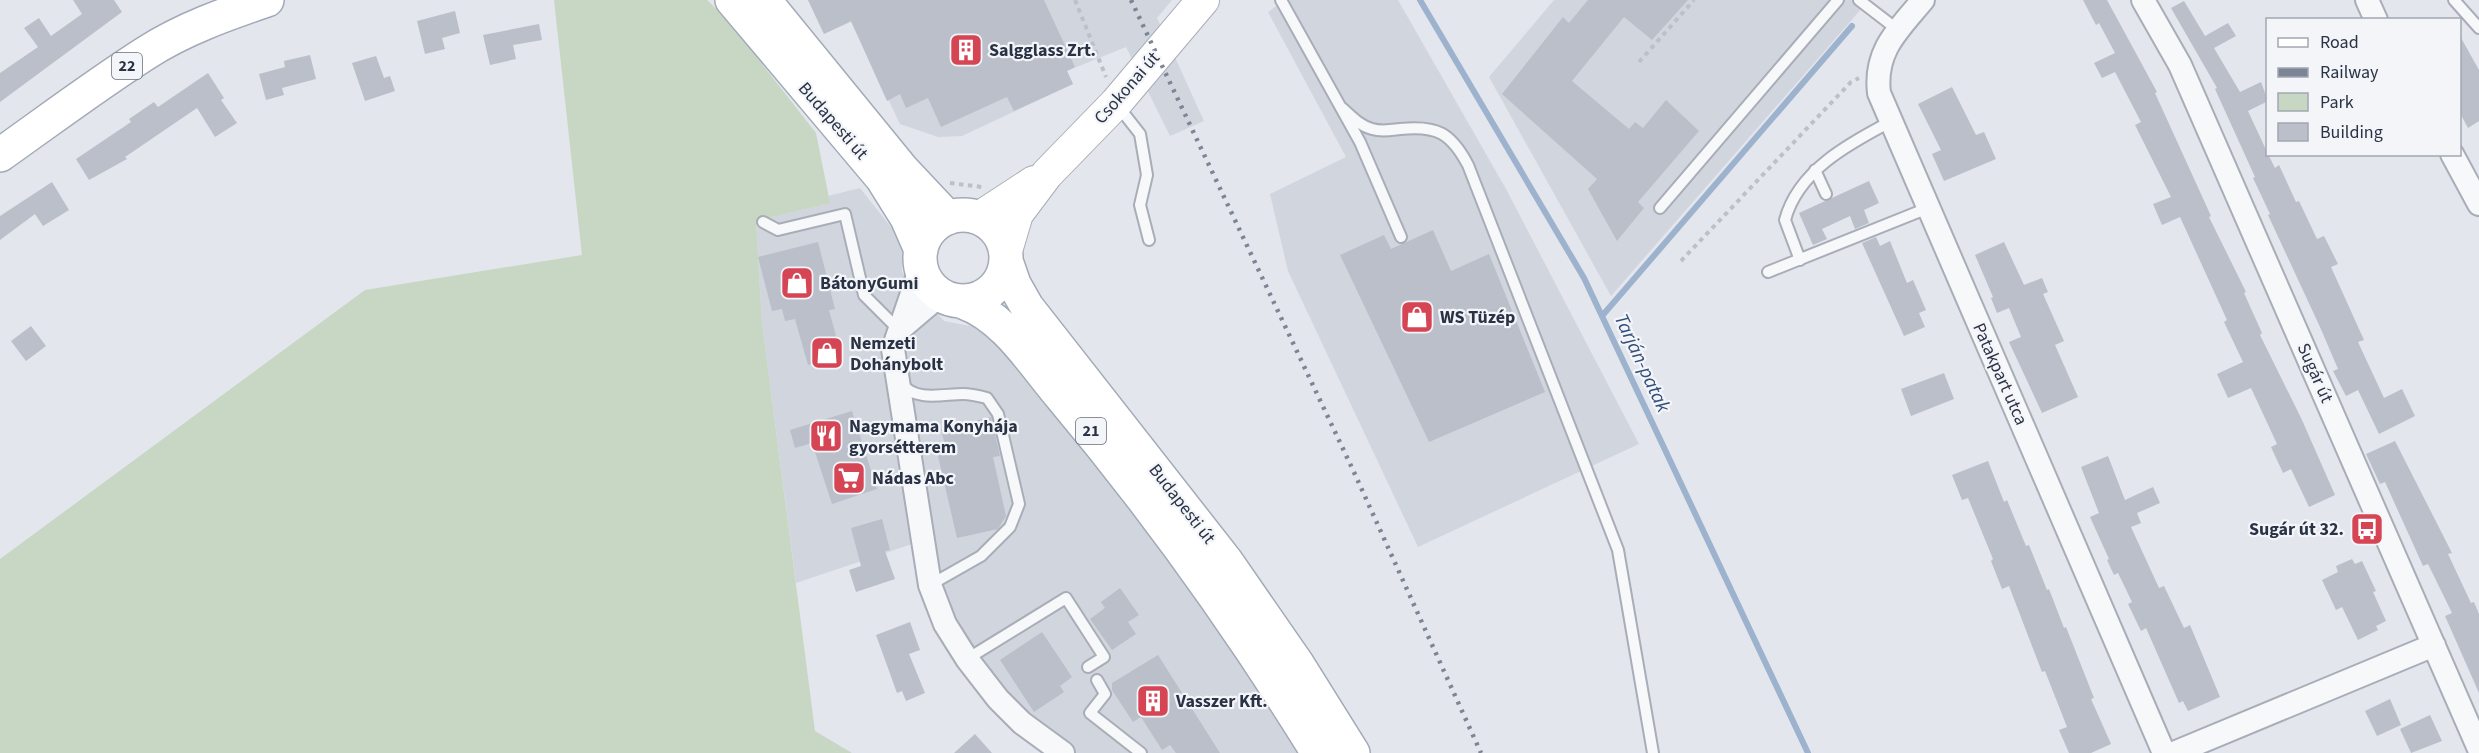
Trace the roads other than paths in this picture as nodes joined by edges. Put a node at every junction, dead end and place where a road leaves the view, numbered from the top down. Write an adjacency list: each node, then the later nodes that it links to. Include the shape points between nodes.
1 (267, 0): 18 (main road, 22, via 174,37 147,52)
2 (732, 0): 31 (main road, Budapesti út / 21, via 882,178 907,218)
3 (764, 0): 26 (main road, Budapesti út / 21, via 901,168)
4 (1203, 0): 15 (main road, Csokonai út)
5 (1281, 0): 16 (lane)
6 (1838, 0): 24 (lane)
7 (1859, 0): 14 (lane)
8 (1923, 0): 14 (street, Patakpart utca)
9 (2144, 0): 38 (street, Sugár út, via 2180,65)
10 (2367, 0): 12 (street)
11 (2454, 0): 13 (lane)
12 (2375, 18)
13 (2479, 28)
14 (1898, 30): 17 (street, Patakpart utca, via 1885,48 1878,69 1879,93)
15 (1116, 103): 21 (main road, Csokonai út); 29 (lane, via 1140,134 1147,175 1140,206)
16 (1342, 108): 28 (lane); 47 (lane, via 1370,129 1438,131 1454,142 1468,165 1618,550)
17 (1890, 122): 20 (lane); 25 (street, Patakpart utca)
18 (0, 155)
19 (2453, 156): 23 (street)
20 (1815, 170): 22 (lane); 32 (lane, via 1794,195 1785,220)
21 (1047, 174): 26 (main road); 30 (main road, via 1017,214)
22 (1826, 194)
23 (2479, 204)
24 (1660, 207)
25 (1928, 208): 32 (lane); 48 (street, Patakpart utca)
26 (964, 218): 30 (main road, 21, via 997,231); 31 (main road, via 928,234)
27 (763, 222): 35 (lane, via 778,230 845,214 864,295)
28 (1401, 237)
29 (1149, 240)
30 (1006, 256): 34 (main road, via 1005,270 996,286 981,298); 46 (main road, Budapesti út / 21, via 1014,284 1027,307 1226,561)
31 (921, 259): 34 (main road, 21, via 930,285); 35 (street)
32 (1800, 260): 33 (lane)
33 (1768, 272)
34 (954, 299): 35 (street, via 933,301); 45 (main road, Budapesti út / 21, via 976,306 1007,332 1106,450 1232,619)
35 (899, 330): 36 (street, via 893,349)
36 (900, 380): 37 (street); 37 (lane, via 908,391 927,396 966,394 987,398 998,414 1019,504 1010,527 981,556)
37 (930, 585): 39 (street, via 945,624)
38 (2434, 645): 42 (street, Sugár út); 49 (street)
39 (967, 659): 40 (lane, via 1066,598 1104,657); 43 (street, via 1022,723)
40 (1088, 667)
41 (1097, 680): 44 (lane, via 1105,694 1090,713)
42 (2479, 749)
43 (1063, 753)
44 (1141, 753)
45 (1318, 753)
46 (1353, 753)
47 (1653, 753)
48 (2164, 753)
49 (2174, 753)

